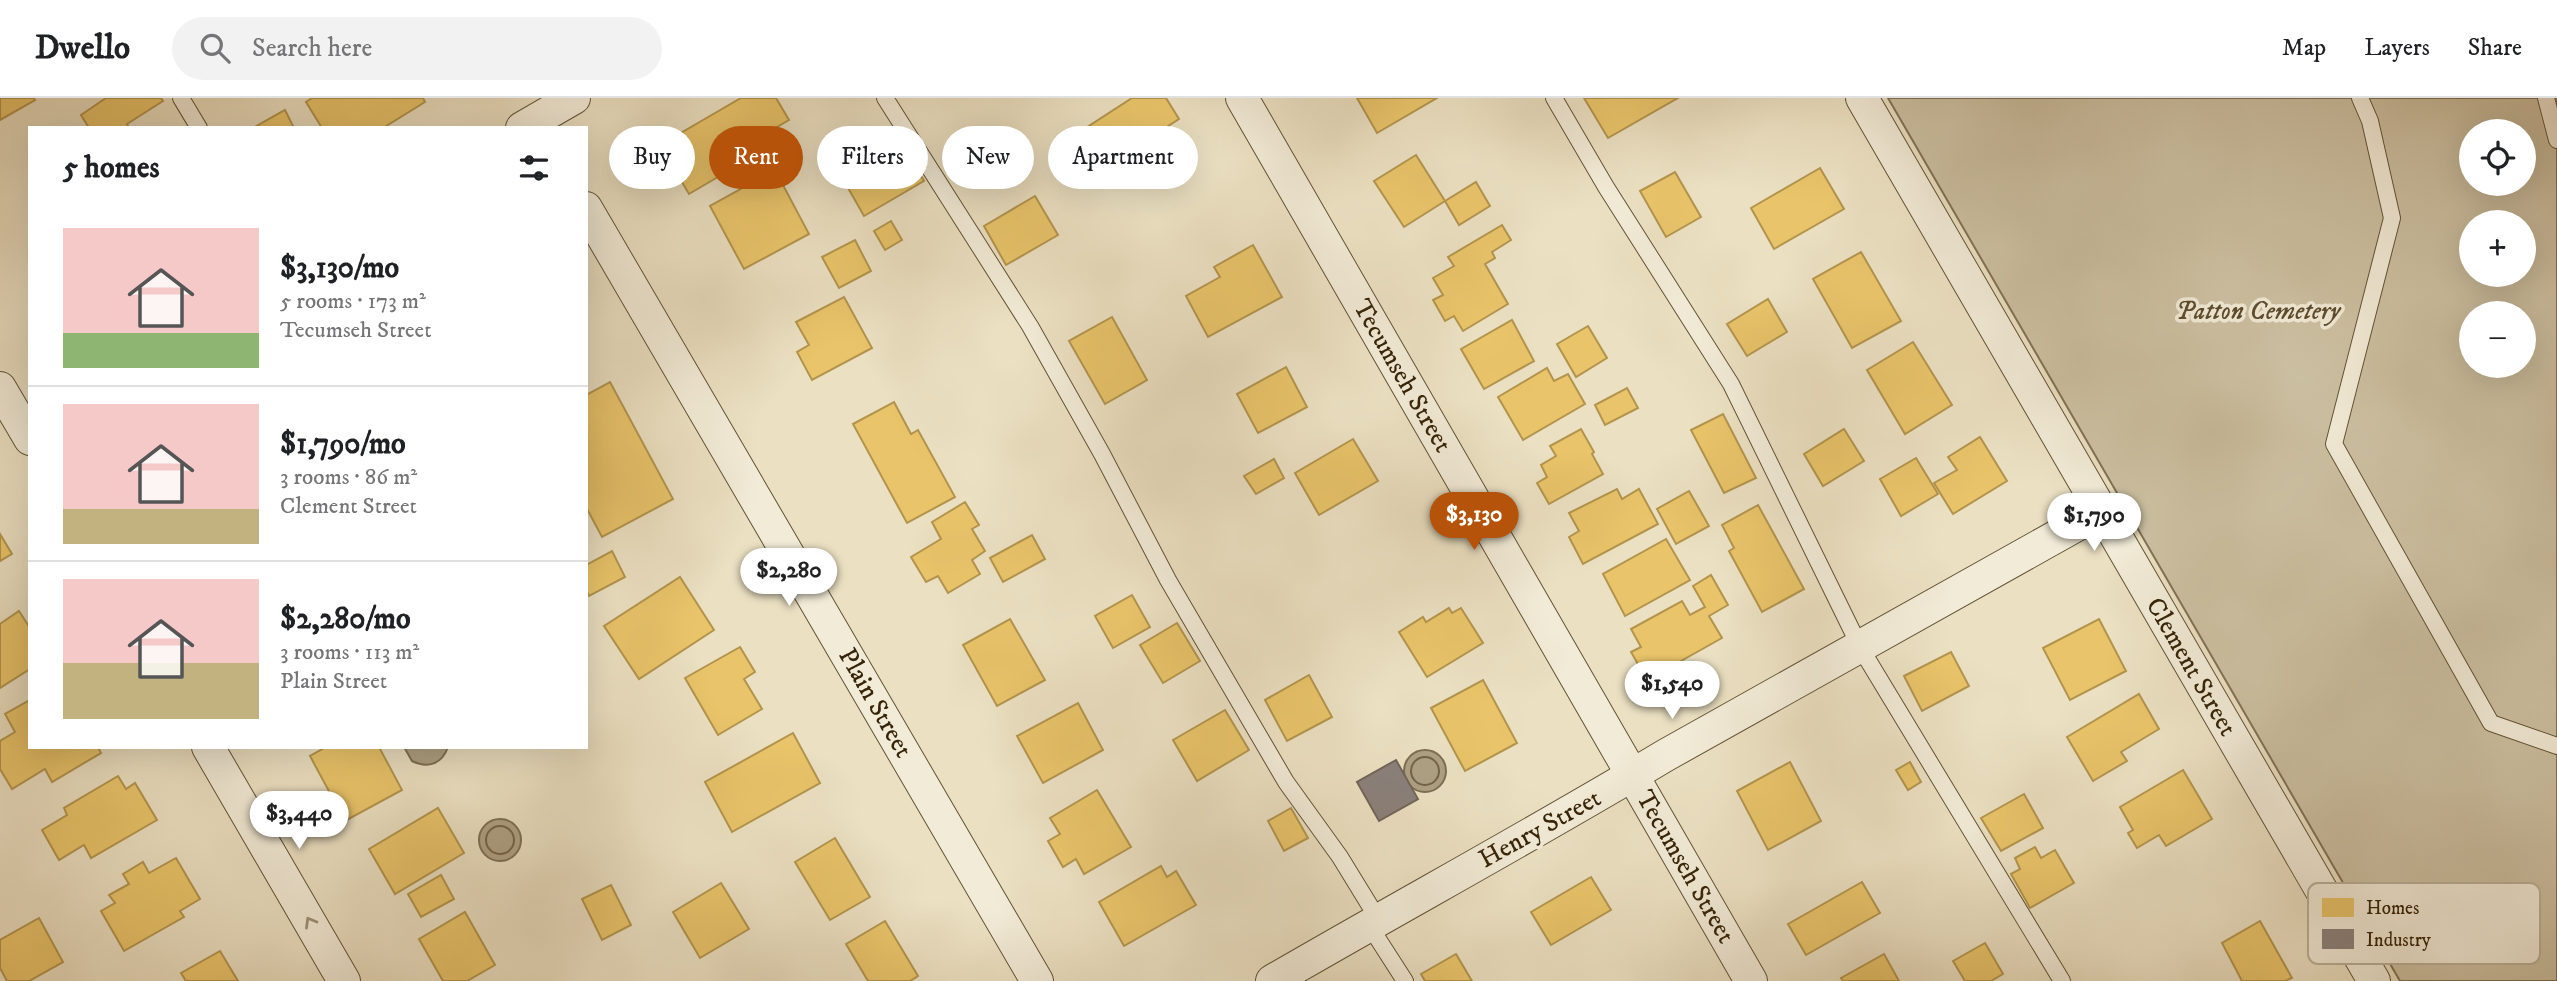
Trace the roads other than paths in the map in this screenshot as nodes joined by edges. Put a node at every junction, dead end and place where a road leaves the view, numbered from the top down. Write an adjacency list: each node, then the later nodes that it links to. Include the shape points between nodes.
1 (181, 98): 10 (lane)
2 (574, 98): 9 (street)
3 (886, 98): 21 (lane, via 1030,326 1168,580 1286,782 1340,857)
4 (1242, 98): 19 (street, Tecumseh Street)
5 (1554, 98): 16 (lane, via 1731,384)
6 (1861, 98): 15 (street, Clement Street)
7 (2360, 98): 17 (lane, via 2370,121 2392,218 2334,444 2491,723)
8 (2546, 98): 11 (lane)
9 (530, 119)
10 (198, 126)
11 (2557, 140)
12 (588, 211): 24 (street, Plain Street)
13 (0, 388): 14 (street)
14 (19, 421)
15 (2100, 512): 16 (street, Henry Street); 20 (street, Clement Street)
16 (1860, 647): 19 (street, Henry Street); 28 (lane)
17 (2557, 746)
18 (209, 749): 23 (street, one-way to 18)
19 (1632, 775): 21 (street, Henry Street); 27 (street, Tecumseh Street)
20 (2317, 883)
21 (1373, 922): 25 (street, Henry Street); 26 (lane)
22 (2364, 964): 29 (street, Clement Street)
23 (344, 981)
24 (1037, 981)
25 (1272, 981)
26 (1405, 981)
27 (1751, 981)
28 (2062, 981)
29 (2374, 981)

